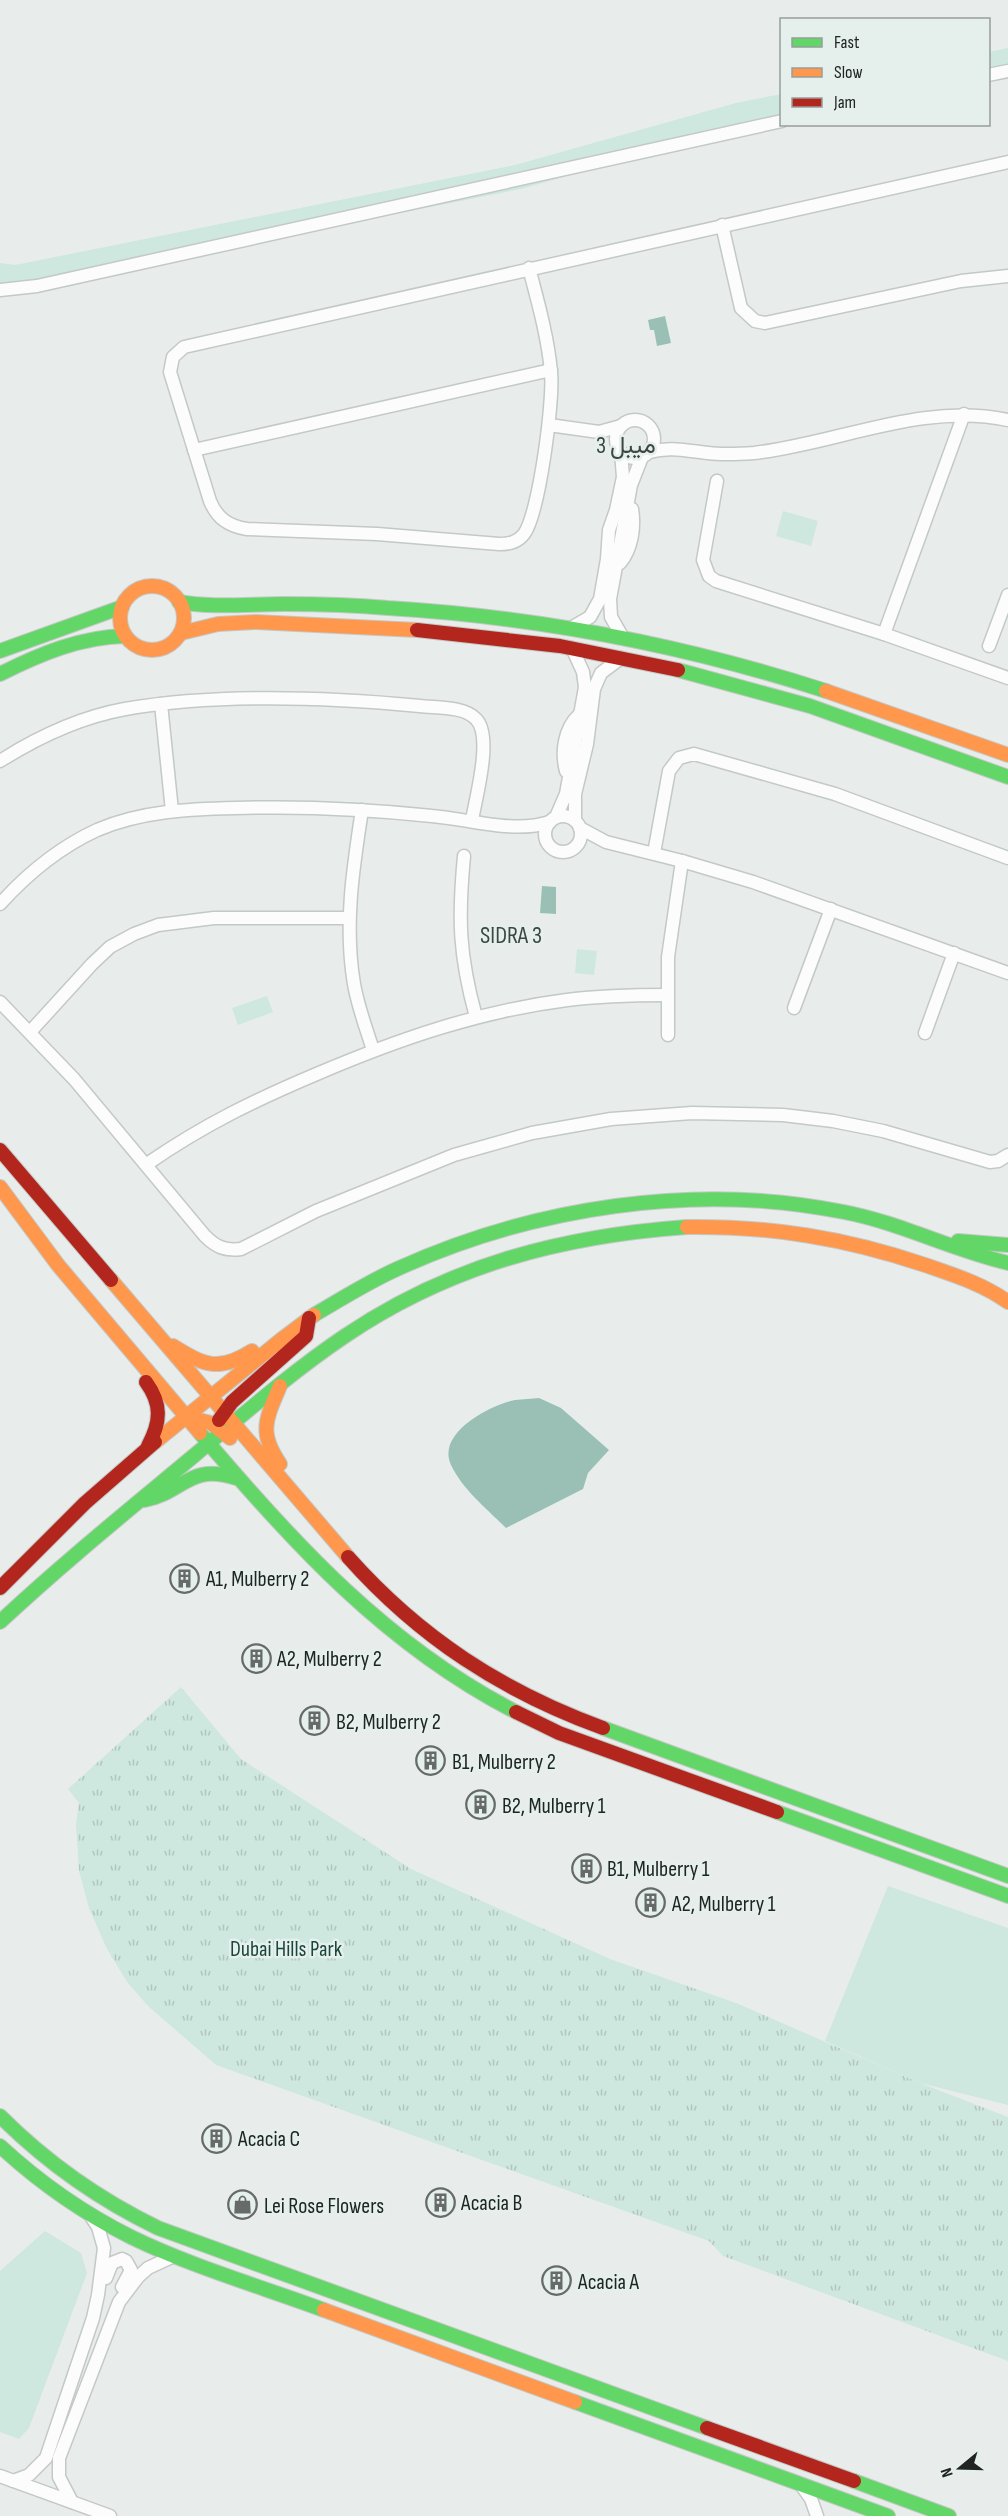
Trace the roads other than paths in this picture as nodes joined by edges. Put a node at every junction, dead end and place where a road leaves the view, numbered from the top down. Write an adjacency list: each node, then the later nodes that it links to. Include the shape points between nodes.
1 (1008, 70): 2 (street)
2 (990, 74)
3 (780, 121): 8 (street, via 37,286)
4 (1008, 162): 5 (street)
5 (722, 225): 6 (street); 7 (street, via 741,308 755,321 765,323 961,281)
6 (529, 268): 9 (street); 17 (street, via 184,347 173,357 170,372)
7 (1008, 276)
8 (0, 290)
9 (551, 370): 12 (street); 17 (street)
10 (964, 414): 11 (street); 16 (street, via 916,419 758,452 724,454); 26 (street)
11 (1008, 420)
12 (549, 425): 14 (street); 17 (street, via 528,526 520,538 507,544 237,528 214,509)
13 (621, 426): 14 (street); 15 (street, via 638,420 649,426); 18 (street, via 616,439)
14 (590, 431): 18 (street)
15 (654, 435): 16 (street); 19 (street)
16 (679, 448): 19 (street)
17 (194, 450)
18 (620, 450): 19 (street, via 633,458); 24 (street, via 623,477 609,530 600,599 590,617)
19 (646, 454): 28 (street, via 633,475 629,499 633,531 627,554 617,566 610,608)
20 (717, 481): 26 (street, via 703,560 709,576 724,585)
21 (1008, 595): 29 (street)
22 (179, 602): 23 (street, via 168,590 151,586 134,592); 24 (street, via 424,610); 25 (street, via 184,622)
23 (122, 607): 27 (street, via 121,627); 31 (street)
24 (570, 628): 28 (street)
25 (181, 633): 27 (street, via 165,648 154,651 132,644); 30 (street, via 221,623 343,625 490,636)
26 (884, 634): 34 (street)
27 (125, 636): 33 (street, via 77,643)
28 (623, 638): 36 (street, via 816,687)
29 (990, 646)
30 (572, 648): 32 (street); 42 (street, via 585,679 564,802)
31 (0, 651)
32 (621, 657): 38 (street, via 781,698); 43 (street, via 602,673 594,689 575,794)
33 (0, 674)
34 (1008, 678)
35 (161, 704): 37 (street, via 87,719 52,732); 40 (street); 41 (street, via 338,700 468,713 476,718 484,733)
36 (1008, 755)
37 (0, 761)
38 (1008, 777)
39 (362, 810): 40 (street); 41 (street); 54 (street)
40 (172, 811): 52 (street, via 123,821 76,841 34,869)
41 (472, 820): 44 (street)
42 (553, 820): 43 (street, via 566,816); 44 (street); 45 (street, via 546,828)
43 (578, 824): 46 (street); 47 (street, via 581,838)
44 (520, 827): 45 (street)
45 (546, 840): 47 (street, via 556,851)
46 (606, 842): 47 (street); 48 (street)
47 (576, 847)
48 (654, 854): 50 (street, via 669,771 679,758 694,754 835,794); 51 (street)
49 (464, 856): 60 (street, via 461,946)
50 (1008, 858)
51 (682, 861): 53 (street); 57 (street, via 669,939)
52 (0, 904)
53 (831, 909): 55 (street); 59 (street)
54 (348, 918): 61 (street, via 214,918 158,925 110,947); 64 (street, via 354,984)
55 (954, 953): 56 (street); 62 (street)
56 (1008, 973)
57 (666, 995): 60 (street, via 568,1000); 63 (street)
58 (0, 1002): 61 (street)
59 (794, 1008)
60 (476, 1017): 64 (street)
61 (30, 1032): 67 (street)
62 (925, 1033)
63 (668, 1035)
64 (373, 1050): 67 (street, via 246,1104 190,1134)
65 (0, 1150): 74 (street)
66 (1008, 1155): 67 (street, via 998,1161 981,1160 883,1131 783,1115 692,1113 612,1119 532,1133 454,1155 316,1210 241,1249 231,1250 212,1243)
67 (147, 1164)
68 (0, 1187): 75 (street, via 37,1239)
69 (934, 1240): 70 (street); 71 (street); 73 (street, via 863,1216 789,1202 705,1199 612,1207 521,1224 454,1245 390,1272)
70 (1008, 1245)
71 (1008, 1263)
72 (1008, 1302): 77 (street, via 973,1281 875,1248 820,1235 727,1226 622,1230 526,1251 443,1281 368,1321)
73 (309, 1318): 76 (street); 80 (street, via 306,1336 232,1402)
74 (155, 1334): 76 (street, via 198,1362 212,1366 225,1366 257,1348); 78 (street)
75 (120, 1338): 79 (street, via 137,1345 186,1399); 82 (street, via 126,1356 152,1389 159,1405 159,1424)
76 (275, 1345): 78 (street)
77 (280, 1386): 80 (street); 84 (street, via 265,1434 268,1449 290,1478)
78 (211, 1397): 79 (street); 80 (street)
79 (192, 1413): 80 (street); 81 (street); 82 (street)
80 (219, 1421): 81 (street); 84 (street); 87 (street, via 305,1526)
81 (205, 1439): 83 (street); 85 (street); 86 (street, via 110,1513)
82 (144, 1454): 88 (street, via 84,1504)
83 (236, 1478): 85 (street, via 204,1473 160,1497); 91 (street, via 358,1604 418,1652 493,1701 569,1737)
84 (295, 1497): 87 (street)
85 (139, 1500): 86 (street)
86 (100, 1533): 89 (street)
87 (335, 1544): 90 (street, via 418,1627 471,1665 527,1697 600,1728)
88 (0, 1588)
89 (0, 1622)
90 (925, 1846): 91 (street); 92 (street)
91 (918, 1864): 93 (street)
92 (1008, 1876)
93 (1008, 1896)
94 (0, 2116): 107 (street, via 57,2169 114,2206 158,2228)
95 (0, 2146): 96 (street, via 30,2174)
96 (92, 2218): 97 (street); 98 (street, via 104,2248)
97 (174, 2256): 99 (street, via 148,2268); 102 (street)
98 (98, 2295): 99 (street, via 112,2263 122,2259 131,2270); 101 (street, via 46,2458 29,2475)
99 (119, 2302): 103 (street, via 59,2458 59,2477)
100 (0, 2476): 101 (street)
101 (13, 2481): 103 (street)
102 (801, 2485): 105 (street); 106 (street)
103 (72, 2502): 104 (street)
104 (110, 2516)
105 (818, 2516)
106 (888, 2516)
107 (949, 2516)

